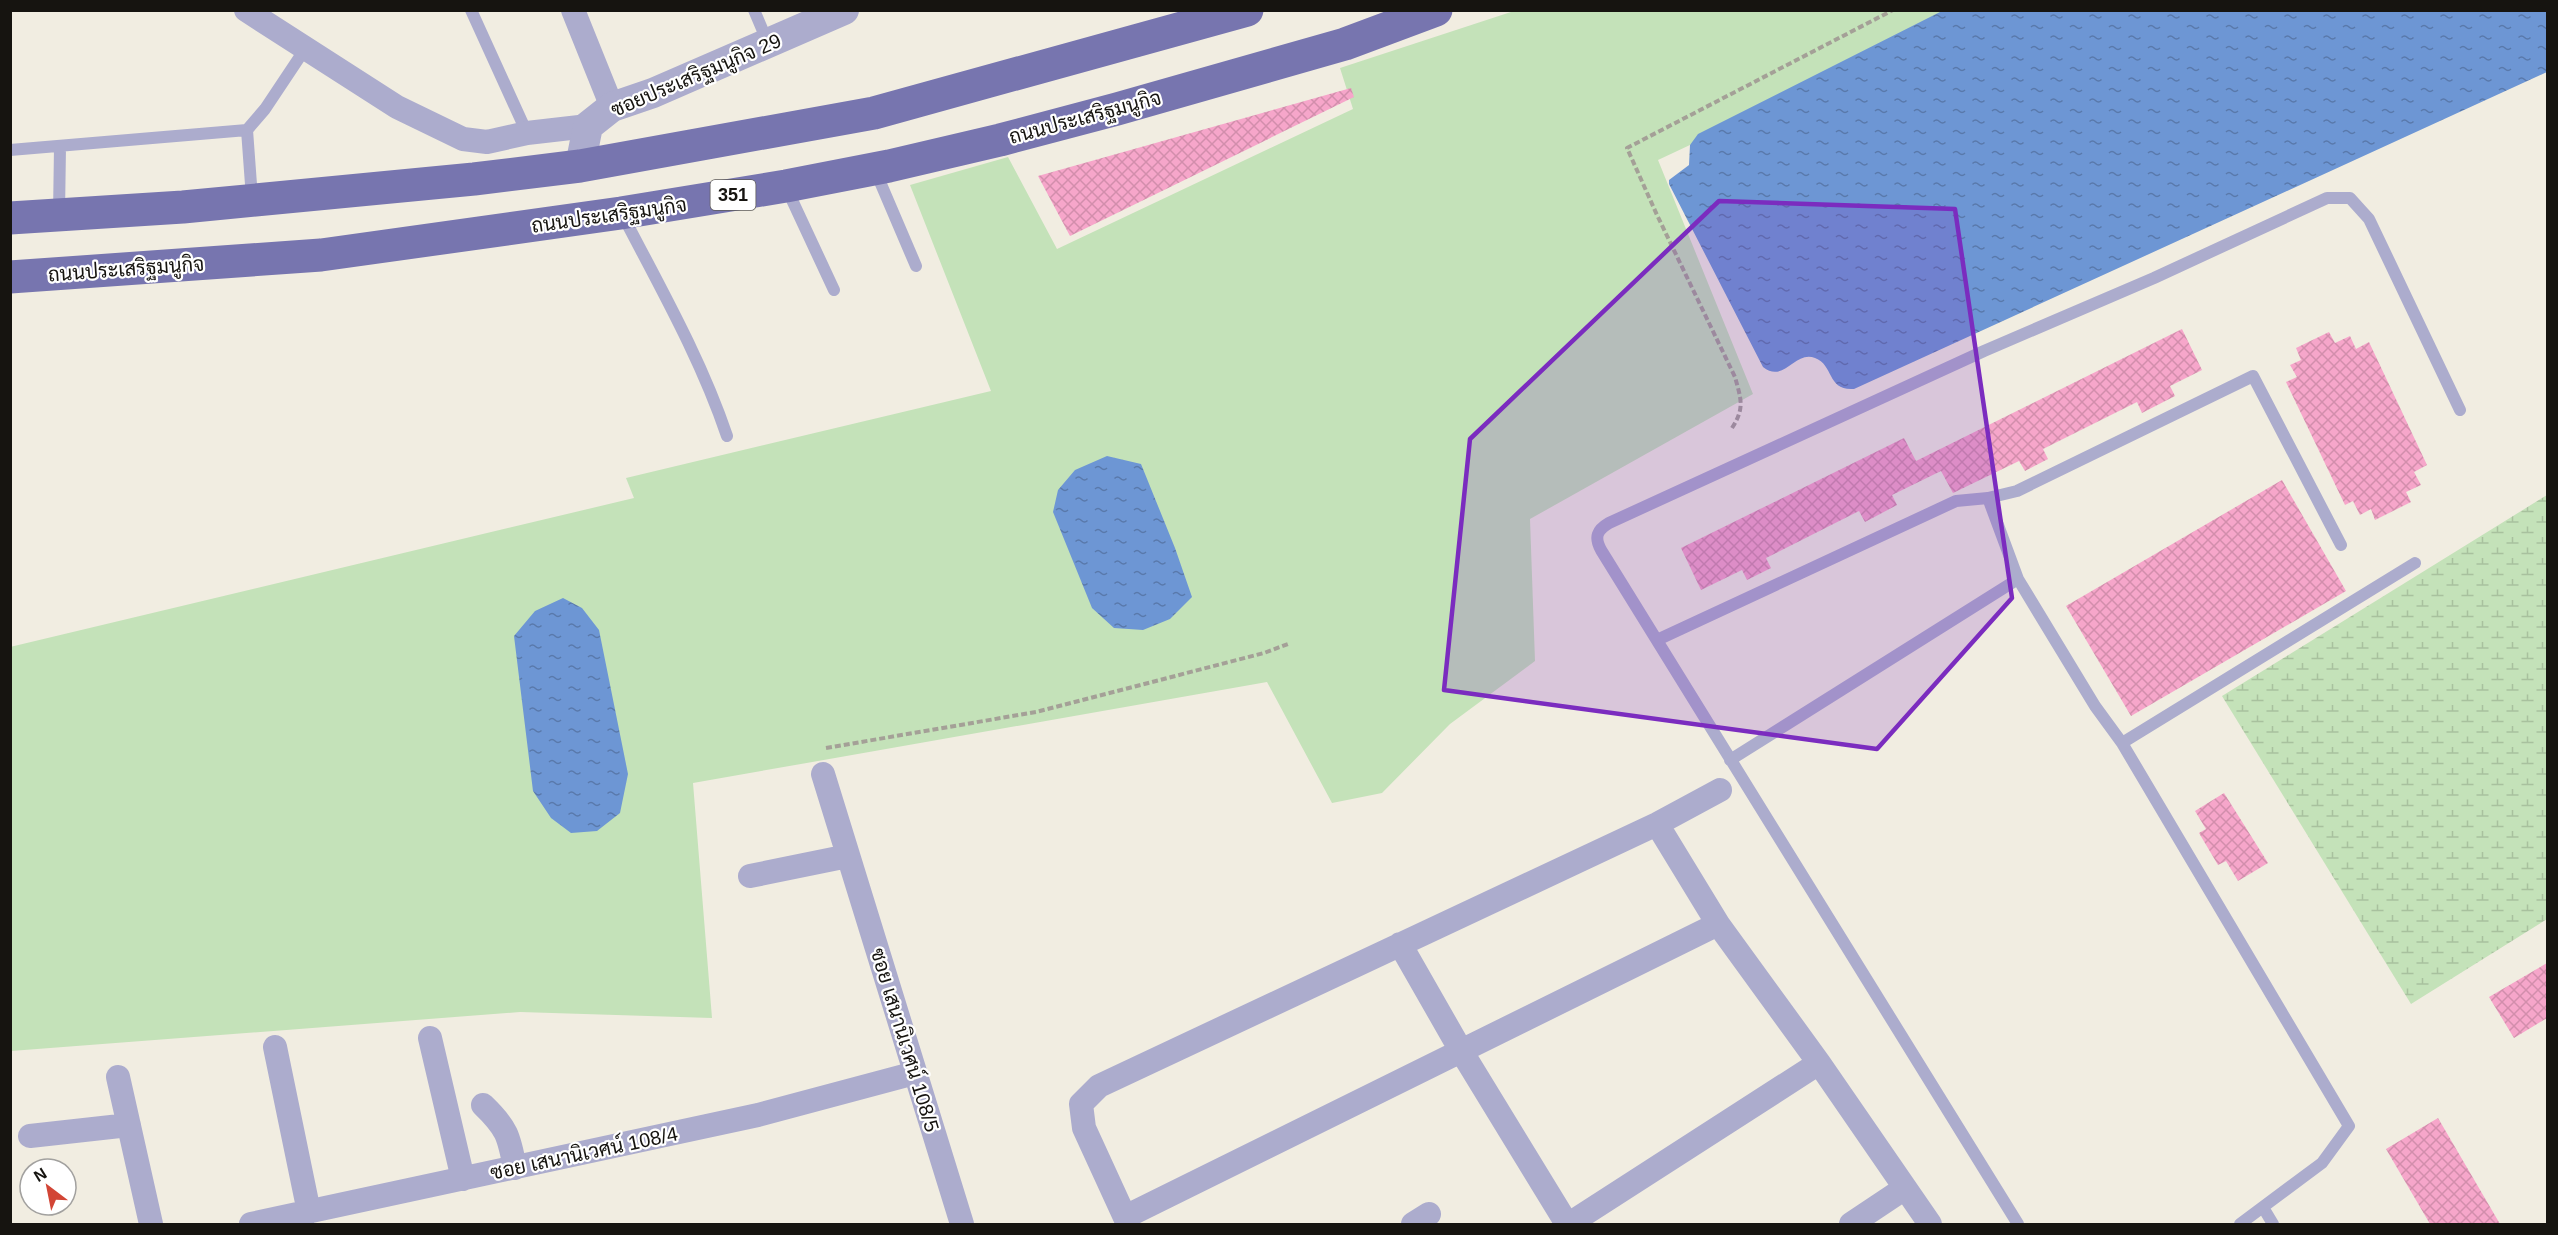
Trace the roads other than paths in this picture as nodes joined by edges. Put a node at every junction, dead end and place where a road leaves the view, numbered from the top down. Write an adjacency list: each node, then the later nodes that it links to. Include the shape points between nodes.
1 (246, 10): 9 (street)
2 (471, 10): 13 (lane)
3 (573, 10): 10 (street)
4 (754, 10): 8 (lane)
5 (844, 10): 8 (street, ซอยประเสริฐมนูกิจ 29)
6 (1246, 10): 16 (main road, via 874,112)
7 (1436, 10): 17 (main road, ถนนประเสริฐมนูกิจ / 351, via 1345,44 1117,109)
8 (769, 44): 10 (street, ซอยประเสริฐมนูกิจ 29)
9 (305, 49): 12 (lane); 13 (street, via 397,107 463,139 487,142)
10 (612, 107): 11 (street, ซอยประเสริฐมนูกิจ 29)
11 (588, 126): 13 (street); 16 (street, ซอยประเสริฐมนูกิจ 29)
12 (247, 130): 14 (lane); 19 (lane)
13 (526, 133)
14 (60, 147): 15 (lane); 21 (lane)
15 (10, 150)
16 (580, 166): 19 (main road)
17 (874, 169): 18 (main road, ถนนประเสริฐมนูกิจ / 351); 23 (lane)
18 (786, 186): 20 (main road, ถนนประเสริฐมนูกิจ / 351); 25 (lane)
19 (252, 201): 21 (main road)
20 (621, 213): 24 (main road, ถนนประเสริฐมนูกิจ / 351, via 321,255); 27 (lane, via 694,352)
21 (59, 215): 22 (main road)
22 (10, 218)
23 (916, 266)
24 (10, 277)
25 (834, 290)
26 (2460, 410): 32 (lane, via 2369,219 2350,198 2327,198 1602,527 1596,537 1598,545)
27 (727, 436)
28 (1988, 498): 29 (lane, via 2017,491 2253,376); 31 (lane); 32 (lane, via 1956,501)
29 (2341, 545)
30 (2415, 563): 33 (lane)
31 (2018, 579): 33 (lane); 34 (lane)
32 (1657, 640): 34 (lane)
33 (2122, 743): 54 (lane, via 2349,1126 2322,1163)
34 (1730, 760): 63 (lane)
35 (823, 774): 38 (street, ซอย เสนานิเวศน์ 108/5)
36 (1720, 790): 37 (street)
37 (1656, 824): 40 (street); 41 (street)
38 (848, 856): 39 (street); 46 (street, ซอย เสนานิเวศน์ 108/5)
39 (750, 876)
40 (1718, 924): 44 (street); 45 (street)
41 (1400, 944): 44 (street); 56 (street, via 1099,1086 1081,1104 1084,1128)
42 (430, 1038): 52 (street)
43 (275, 1047): 55 (street)
44 (1460, 1049): 56 (street); 60 (street)
45 (1820, 1063): 53 (street); 60 (street)
46 (915, 1073): 51 (street, ซอย เสนานิเวศน์ 108/4, via 758,1115); 59 (street, ซอย เสนานิเวศน์ 108/5)
47 (118, 1077): 49 (street)
48 (483, 1105): 51 (street, via 507,1131)
49 (129, 1125): 50 (street); 57 (street)
50 (30, 1136)
51 (515, 1168): 52 (street, ซอย เสนานิเวศน์ 108/4)
52 (463, 1179): 55 (street, ซอย เสนานิเวศน์ 108/4)
53 (1905, 1188): 61 (street); 62 (street)
54 (2264, 1209): 64 (lane); 65 (lane)
55 (309, 1212): 58 (street, ซอย เสนานิเวศน์ 108/4)
56 (1127, 1221)
57 (151, 1224)
58 (251, 1224)
59 (962, 1224)
60 (1568, 1224)
61 (1851, 1224)
62 (1930, 1224)
63 (2018, 1224)
64 (2240, 1224)
65 (2273, 1224)

